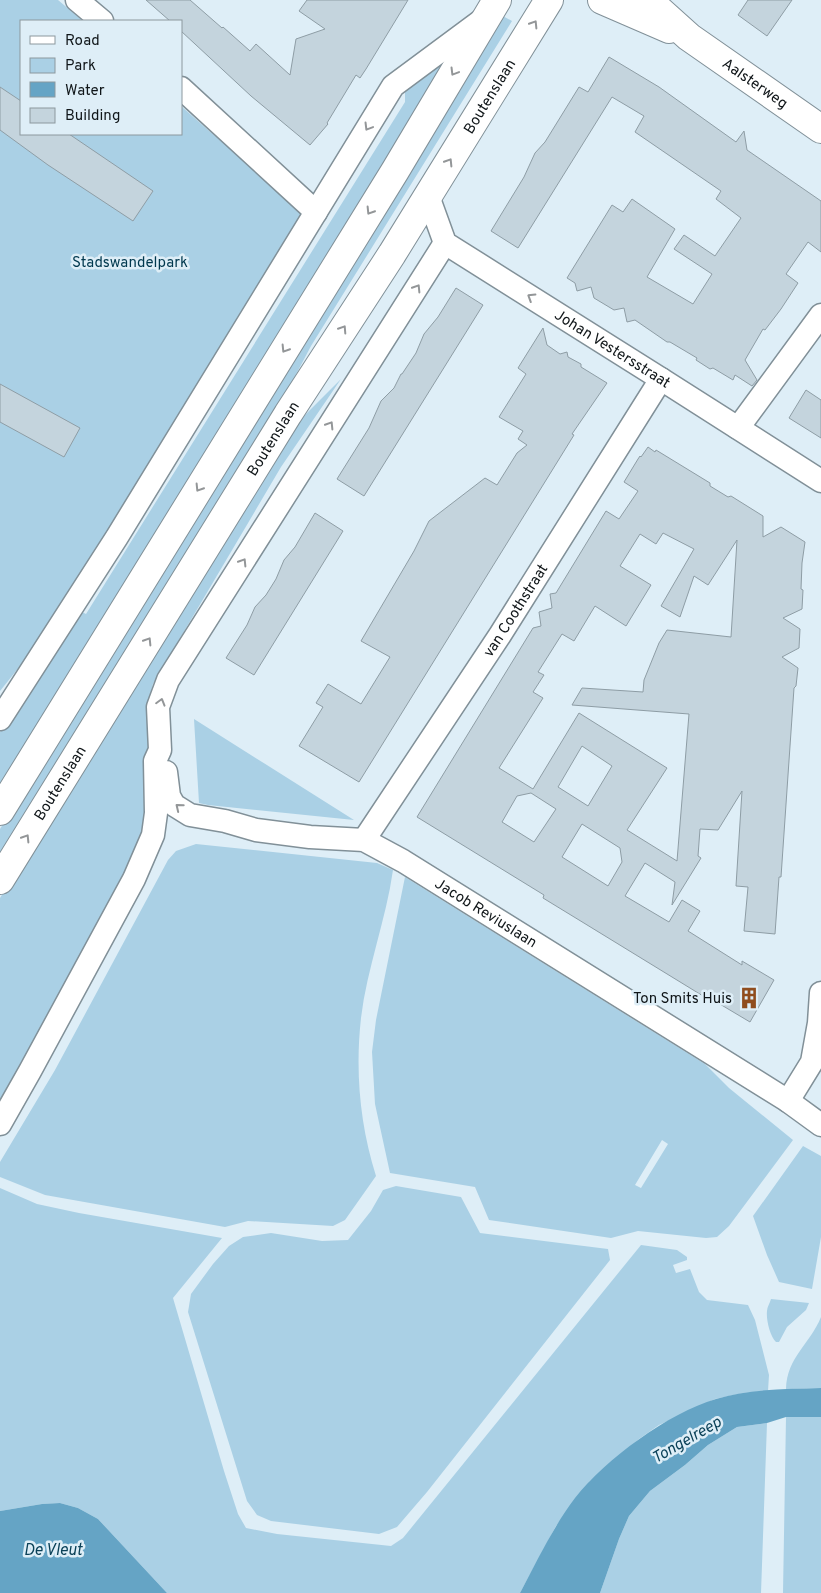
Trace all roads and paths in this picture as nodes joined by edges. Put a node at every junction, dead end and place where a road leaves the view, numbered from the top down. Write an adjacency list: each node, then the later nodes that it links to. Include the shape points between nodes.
1 (77, 0): 6 (street)
2 (549, 0): 10 (main road, Boutenslaan, one-way to 2)
3 (602, 0): 7 (main road, Aalsterweg)
4 (648, 0): 7 (main road, Aalsterweg)
5 (491, 9): 11 (street, one-way to 11, via 393,86); 19 (main road, one-way to 19, via 395,171)
6 (101, 20)
7 (689, 38): 9 (main road, Aalsterweg)
8 (182, 89): 11 (street)
9 (821, 129)
10 (428, 196): 12 (street); 21 (main road, Boutenslaan, one-way to 10, via 288,414)
11 (316, 212): 17 (street, via 117,537)
12 (445, 243): 14 (street, Johan Vestersstraat, one-way to 12); 18 (street, one-way to 12, via 158,707 168,680)
13 (821, 315): 15 (street)
14 (661, 378): 15 (street, Johan Vestersstraat); 20 (street, van Coothstraat, via 500,635)
15 (738, 428): 16 (street, Johan Vestersstraat)
16 (821, 481)
17 (0, 719)
18 (160, 750): 20 (street, Jacob Reviuslaan, one-way to 18, via 256,830 190,815 174,805 169,796 165,762); 24 (street, via 155,761 153,835 130,888)
19 (0, 811)
20 (364, 840): 23 (street, Jacob Reviuslaan, via 412,866)
21 (0, 880)
22 (821, 993): 23 (street, via 812,1062)
23 (788, 1100): 25 (street, Jacob Reviuslaan)
24 (0, 1124)
25 (821, 1125)

